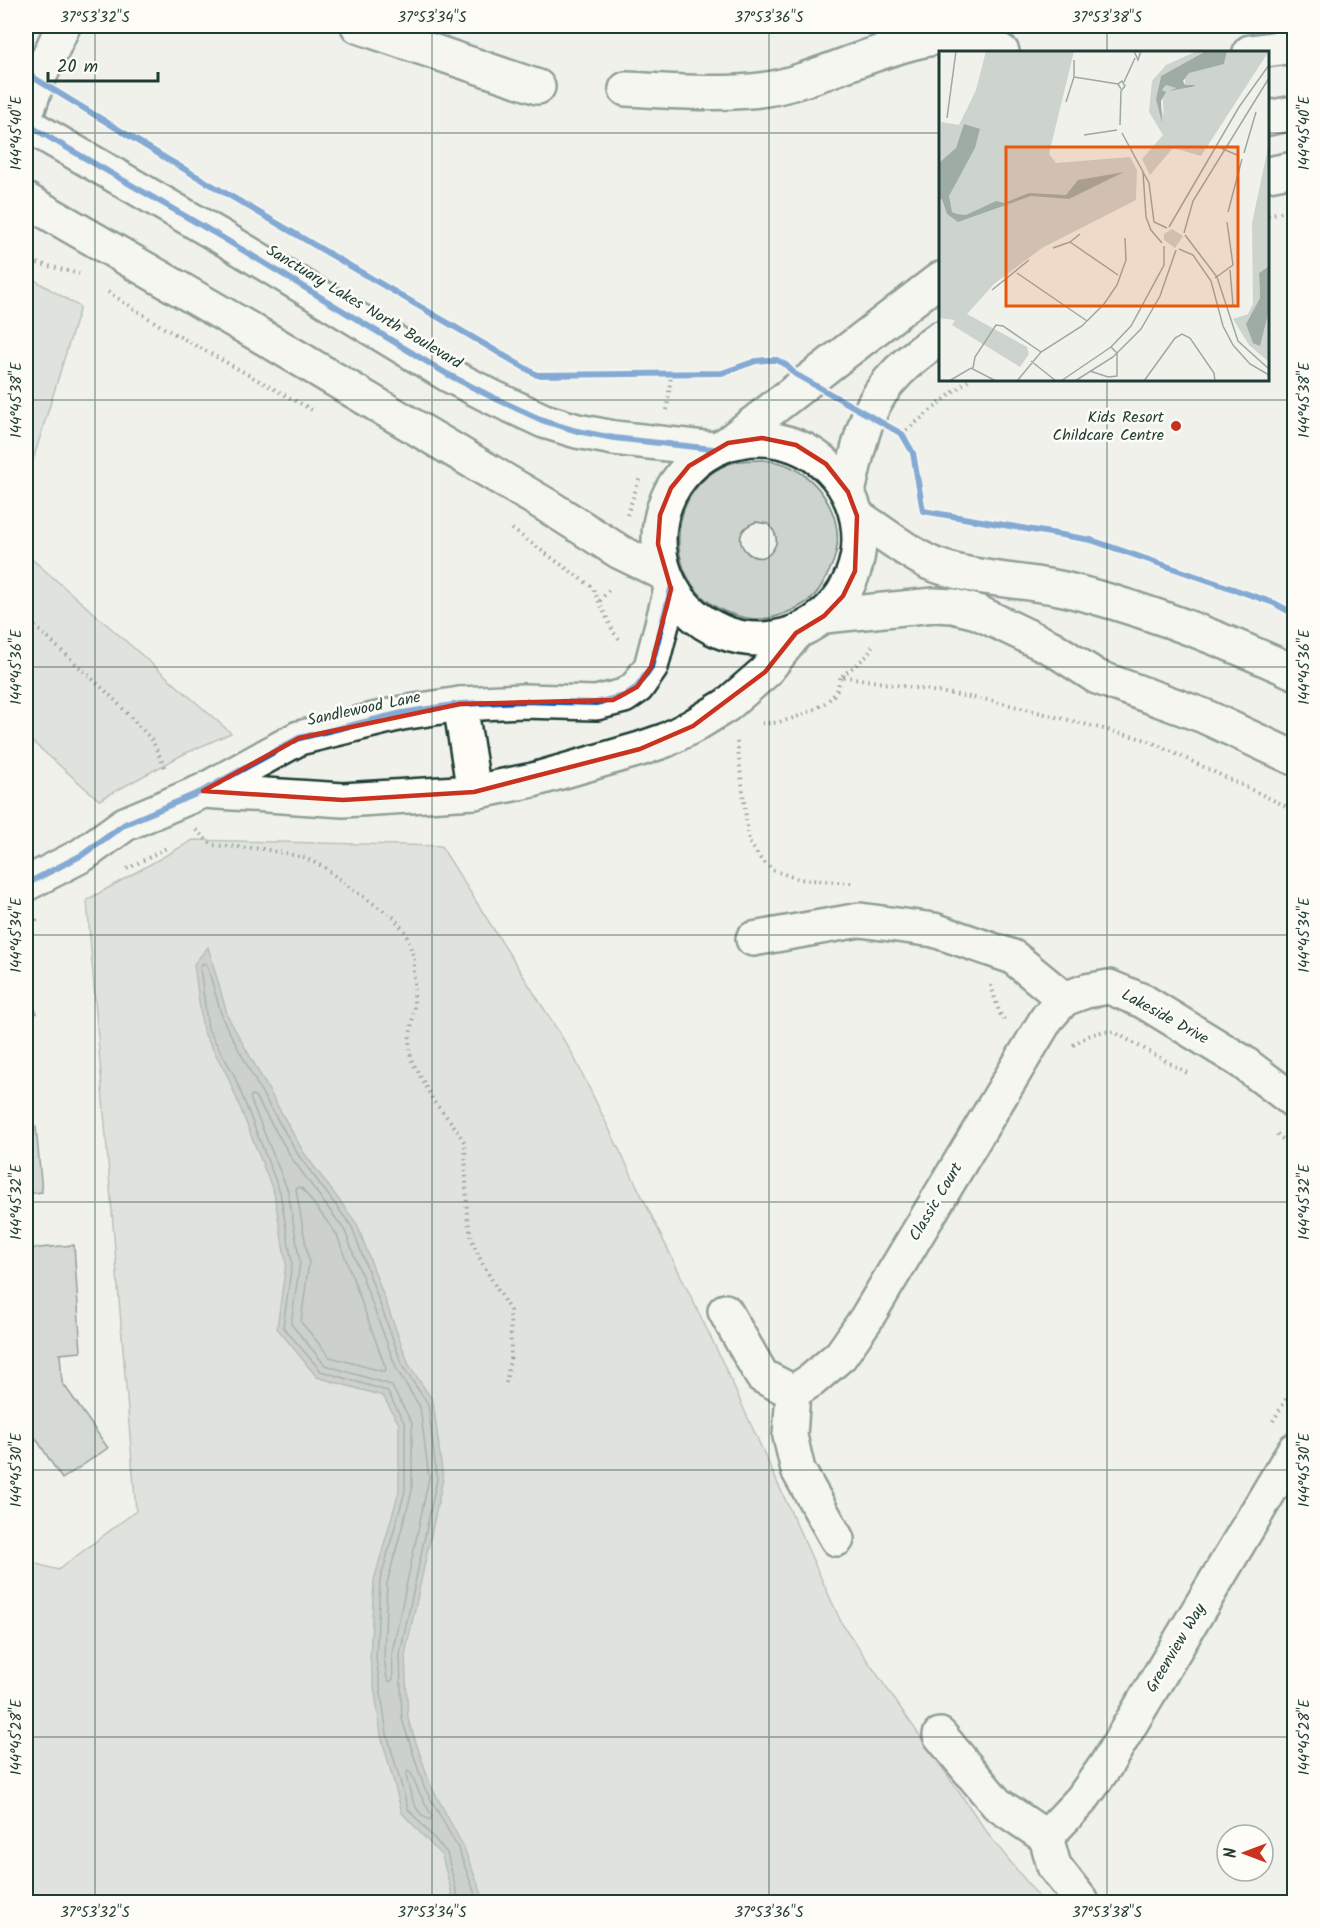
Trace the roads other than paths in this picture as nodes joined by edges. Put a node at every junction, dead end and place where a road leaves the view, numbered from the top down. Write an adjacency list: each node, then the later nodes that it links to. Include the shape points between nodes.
1 (358, 26): 6 (street)
2 (58, 31): 9 (street)
3 (1294, 46): 5 (street)
4 (1000, 51): 7 (street, via 981,40 946,37 885,51 767,89)
5 (1257, 51)
6 (538, 87)
7 (626, 89)
8 (1294, 113): 10 (street)
9 (26, 115)
10 (1269, 118)
11 (26, 124): 17 (street, Sanctuary Lakes North Boulevard, via 447,374 544,421 614,438)
12 (1294, 169): 13 (street)
13 (1269, 174)
14 (26, 200): 19 (street, via 546,505)
15 (939, 280): 17 (street)
16 (939, 339): 18 (street, via 894,376 880,394 869,415)
17 (720, 446): 18 (street, via 762,438 796,445 826,464); 19 (street, via 689,466 671,488 660,515 658,544)
18 (852, 504): 20 (street, via 860,544 855,571 843,596); 22 (street, via 911,551 938,565 1064,589 1122,605 1238,646)
19 (667, 581): 21 (street, via 688,612 711,629 739,639 768,640); 23 (street, Sandlewood Lane, via 651,667 637,687 624,696 596,703 523,701)
20 (824, 616): 21 (street); 24 (street, via 934,605 977,612 1052,648 1096,676 1204,716)
21 (796, 633): 25 (street, Sandlewood Lane, via 765,672 727,705 666,740 578,768)
22 (1294, 672)
23 (460, 705): 25 (street); 26 (street, Sandlewood Lane, via 402,713 298,738)
24 (1294, 758)
25 (474, 792): 26 (street, Sandlewood Lane, via 344,800)
26 (192, 795): 27 (street, Sandlewood Lane, via 125,824 82,855)
27 (26, 884)
28 (753, 939): 29 (street, via 860,920 934,930 1013,957)
29 (1064, 999): 30 (street, Lakeside Drive, via 1109,987 1143,1001 1241,1061); 32 (street, Classic Court, via 1047,1018 866,1319 841,1355)
30 (1294, 1101)
31 (725, 1311): 32 (street, via 762,1376)
32 (793, 1392): 34 (street, via 790,1437 798,1470)
33 (1294, 1450): 36 (street, Greenview Way, via 1106,1765 1082,1799)
34 (837, 1539)
35 (940, 1735): 36 (street, via 997,1804)
36 (1046, 1837): 37 (street, via 1054,1866)
37 (1082, 1902)

